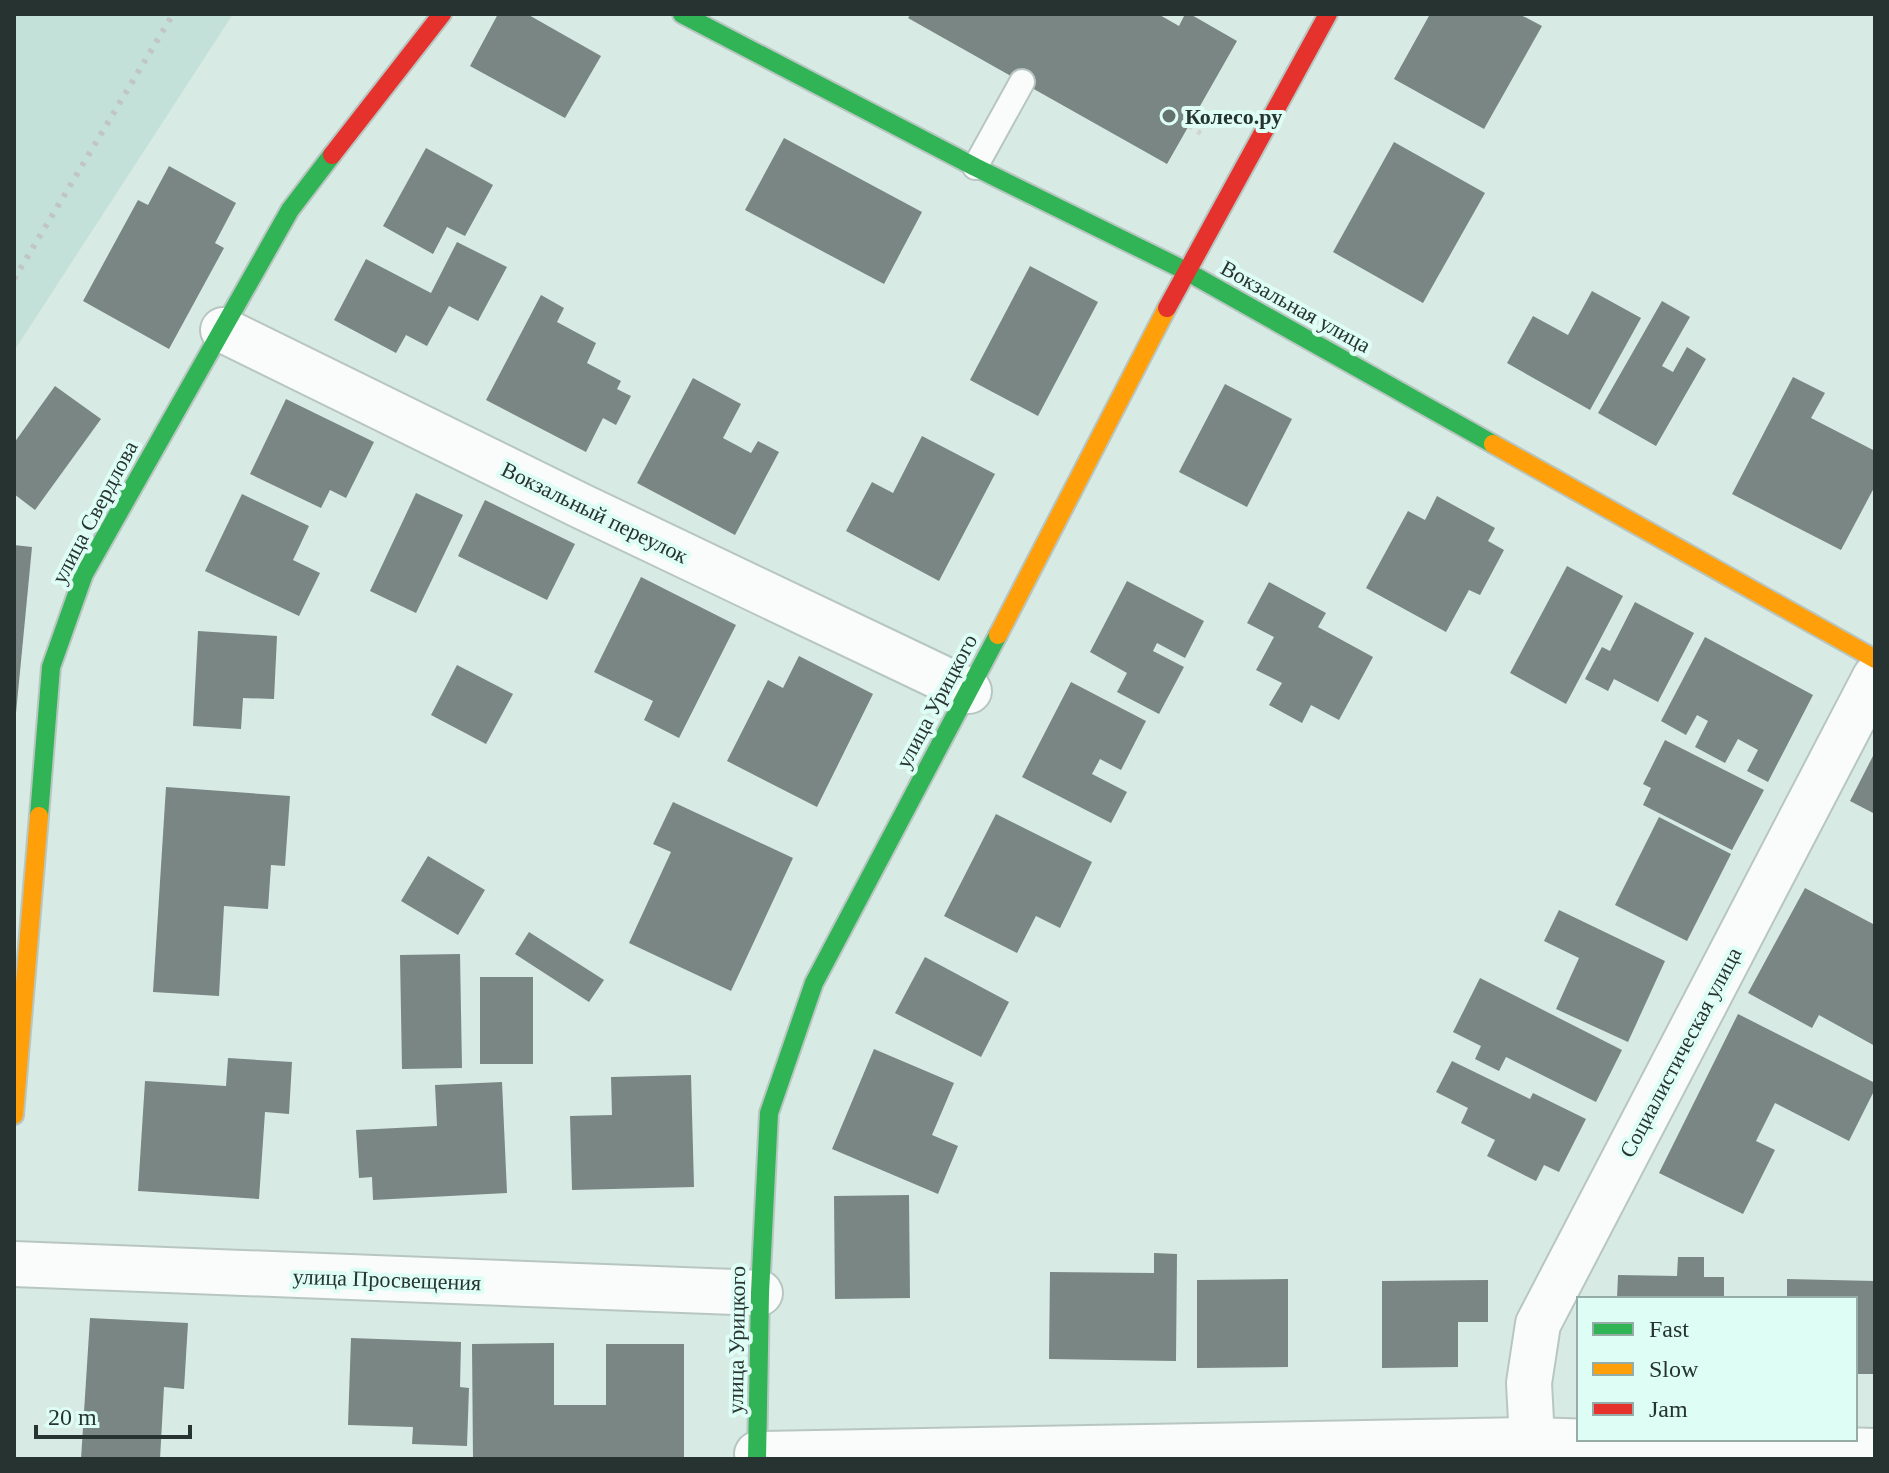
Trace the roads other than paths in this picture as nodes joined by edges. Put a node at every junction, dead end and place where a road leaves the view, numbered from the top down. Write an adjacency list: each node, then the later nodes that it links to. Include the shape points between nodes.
1 (442, 14): 7 (street, улица Свердлова, via 290,210)
2 (682, 14): 5 (street, Вокзальная улица)
3 (1328, 14): 6 (street, улица Урицкого)
4 (1022, 82): 5 (lane)
5 (975, 167): 6 (street, Вокзальная улица)
6 (1186, 271): 8 (street, Вокзальная улица); 10 (street, улица Урицкого)
7 (223, 330): 10 (street, Вокзальный переулок); 11 (street, улица Свердлова, via 84,574 51,667)
8 (1875, 659)
9 (1875, 677): 14 (street, Социалистическая улица, via 1538,1324 1529,1383)
10 (969, 691): 13 (street, улица Урицкого, via 814,983 769,1113)
11 (14, 1115)
12 (14, 1264): 13 (street, улица Просвещения)
13 (760, 1293): 18 (street, улица Урицкого)
14 (1532, 1440): 15 (street); 17 (street)
15 (1610, 1450): 16 (street)
16 (1875, 1451)
17 (1007, 1454): 18 (street)
18 (757, 1457)

